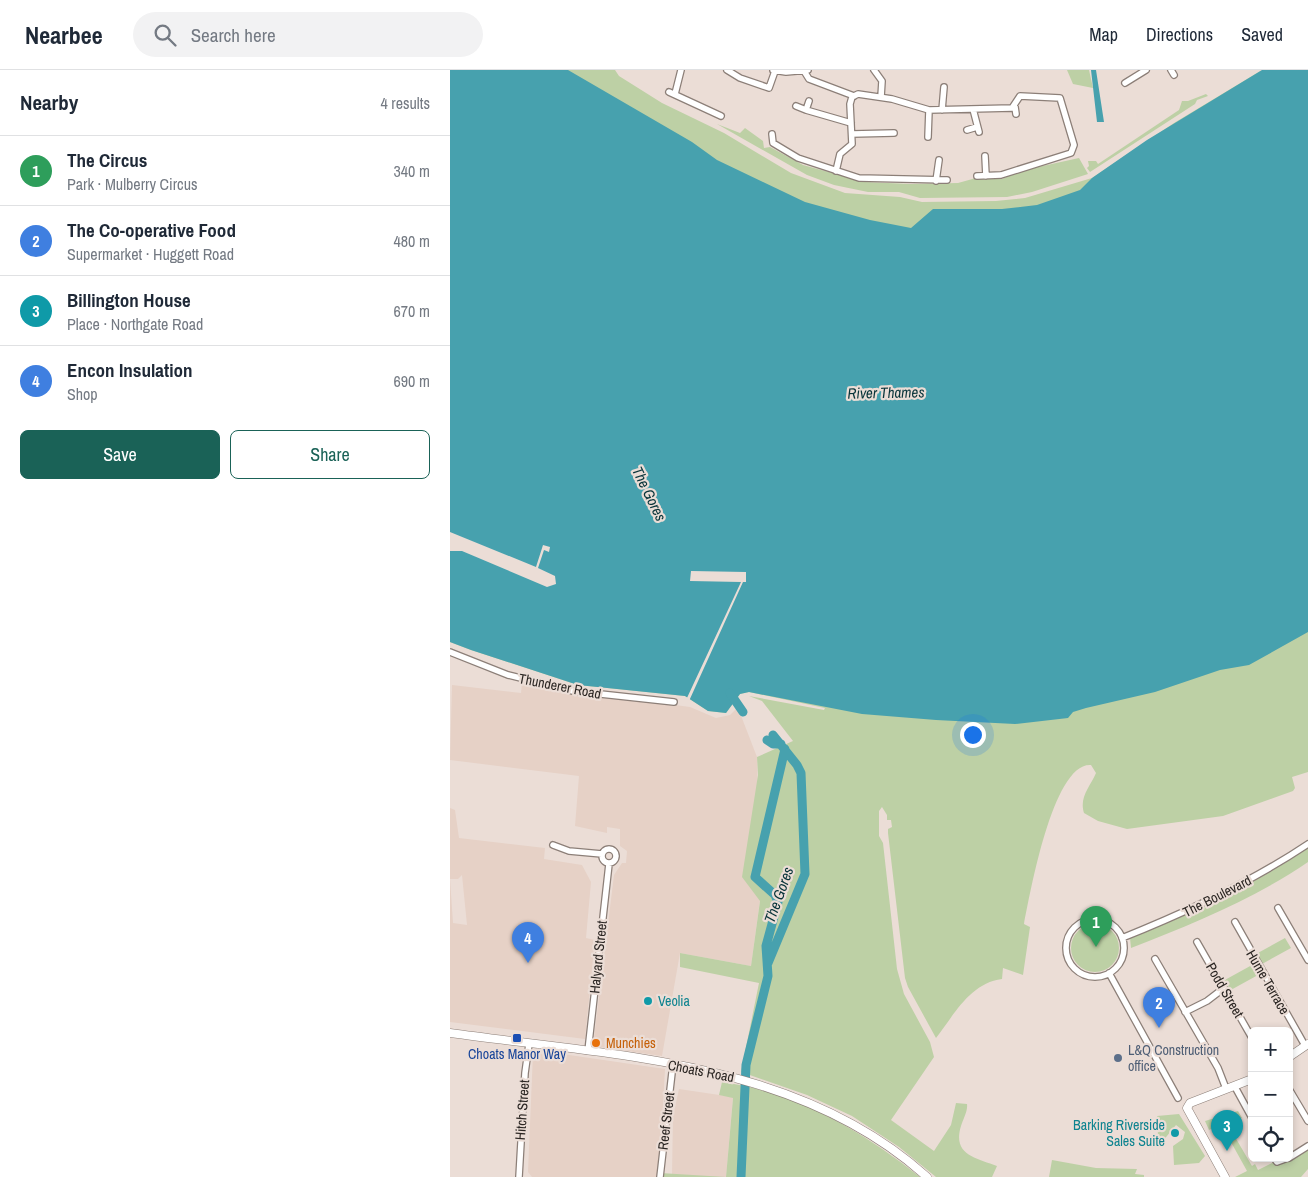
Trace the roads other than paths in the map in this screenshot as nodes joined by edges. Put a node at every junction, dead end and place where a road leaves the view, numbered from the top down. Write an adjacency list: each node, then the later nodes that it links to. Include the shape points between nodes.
1 (681, 70): 19 (street, via 672,93)
2 (774, 70): 5 (street, via 769,88); 6 (street)
3 (874, 70): 10 (street, via 882,81)
4 (1146, 70): 7 (street)
5 (729, 71)
6 (806, 71): 9 (street, via 809,79)
7 (1125, 83)
8 (944, 87): 17 (street)
9 (854, 96): 10 (street, via 861,93); 20 (street, via 850,104)
10 (881, 97): 16 (street)
11 (809, 101): 15 (street)
12 (796, 106): 15 (street)
13 (1015, 107): 14 (street); 18 (street); 30 (street, via 1020,96 1060,97 1074,150 1041,164)
14 (973, 109): 17 (street); 21 (street, via 978,129)
15 (806, 110): 20 (street)
16 (928, 110): 17 (street); 25 (street)
17 (942, 110)
18 (1016, 114)
19 (721, 116)
20 (851, 123): 24 (street)
21 (967, 130)
22 (894, 132): 24 (street)
23 (772, 134): 28 (street, via 773,143 781,150)
24 (852, 134): 28 (street, via 852,144 840,154)
25 (928, 137)
26 (985, 156): 30 (street)
27 (939, 160): 32 (street)
28 (836, 171): 32 (street, via 865,179)
29 (977, 176): 30 (street)
30 (986, 176)
31 (947, 180): 32 (street)
32 (936, 181)
33 (450, 652): 34 (street, Thunderer Road, via 508,675 573,691)
34 (674, 702)
35 (1308, 844): 41 (street, The Boulevard, via 1233,889)
36 (553, 845): 37 (street, via 569,851)
37 (602, 854): 38 (street, via 603,860); 38 (street, Halyard Street, via 611,847 616,853 617,857)
38 (609, 864): 52 (street, Halyard Street)
39 (1278, 908): 44 (street)
40 (1235, 922): 50 (street, Hume Terrace)
41 (1122, 938): 45 (street, via 1123,954 1116,968); 45 (street, via 1112,924 1096,919 1080,923 1068,938 1067,957 1077,970 1092,977)
42 (1197, 942): 46 (street, Podd Street)
43 (1155, 958): 47 (street)
44 (1308, 960)
45 (1109, 973): 59 (street)
46 (1224, 988): 47 (street); 48 (street, Podd Street)
47 (1185, 1012): 56 (street)
48 (1248, 1031)
49 (450, 1033): 51 (street, Choats Road)
50 (1305, 1043): 53 (street)
51 (529, 1044): 52 (street, Choats Road); 65 (street, Hitch Street, via 524,1073)
52 (588, 1051): 54 (street, Choats Road)
53 (1293, 1054)
54 (673, 1064): 66 (street, Reef Street); 67 (street, Choats Road, via 752,1081 821,1106 855,1124)
55 (1248, 1082): 57 (street)
56 (1225, 1086)
57 (1237, 1089): 60 (street); 64 (street, via 1188,1105 1187,1112)
58 (1293, 1096): 61 (street)
59 (1178, 1098)
60 (1251, 1117)
61 (1308, 1121)
62 (1308, 1146): 63 (street)
63 (1293, 1155)
64 (1224, 1176)
65 (519, 1177)
66 (660, 1177)
67 (928, 1177)

